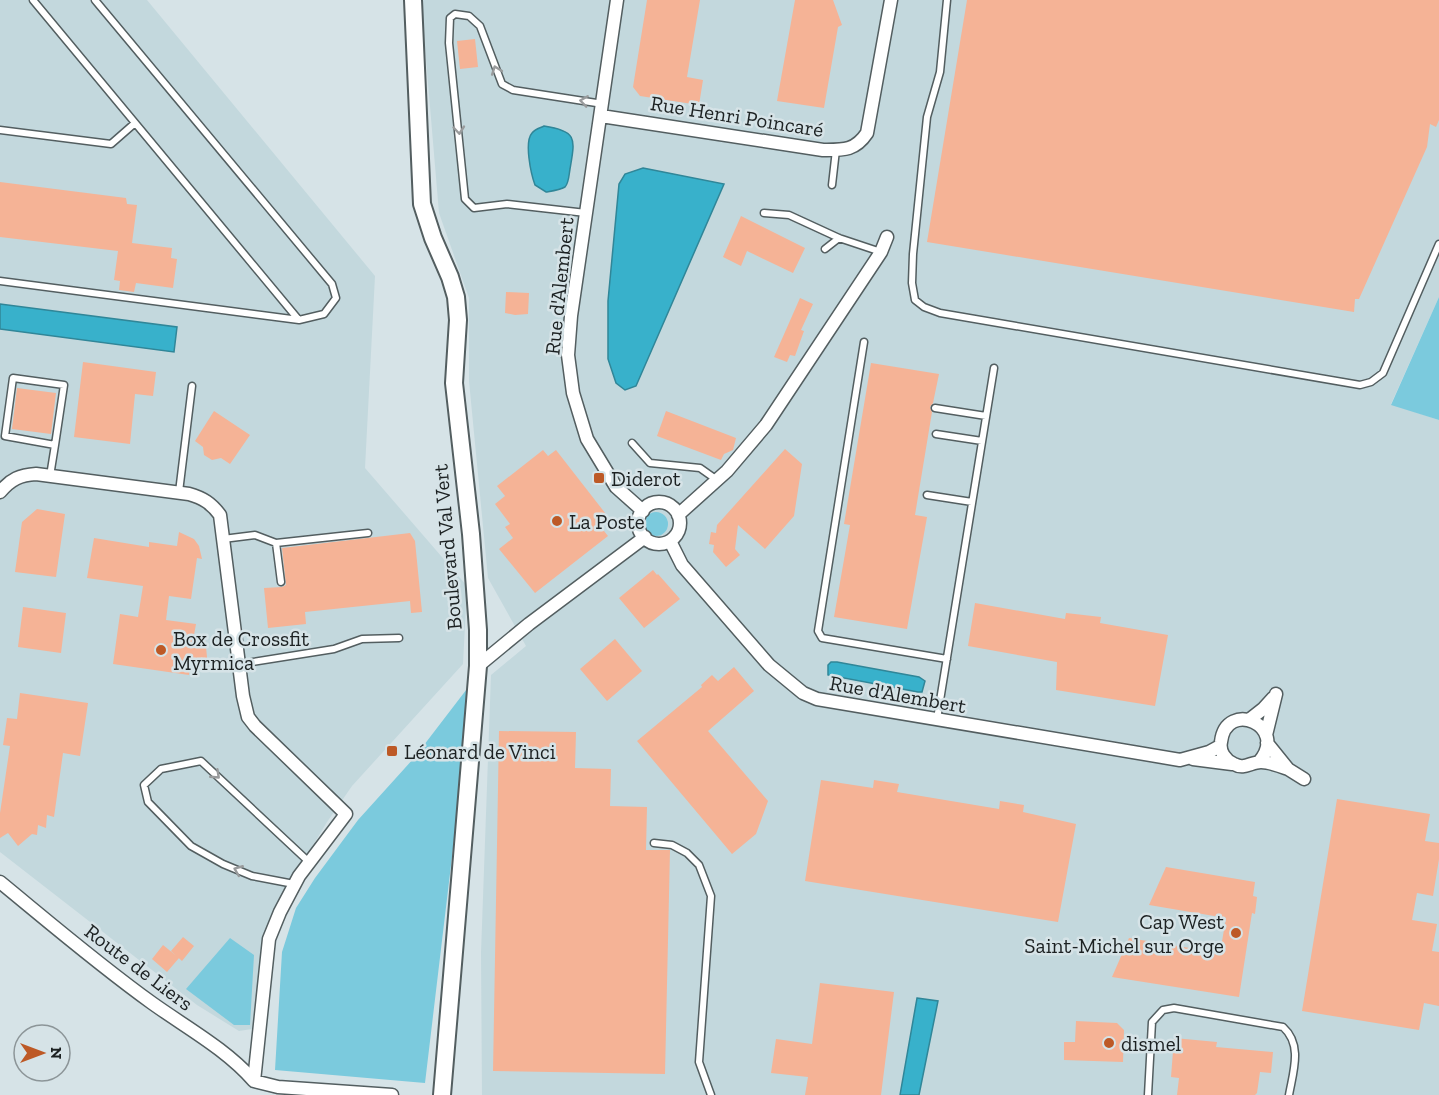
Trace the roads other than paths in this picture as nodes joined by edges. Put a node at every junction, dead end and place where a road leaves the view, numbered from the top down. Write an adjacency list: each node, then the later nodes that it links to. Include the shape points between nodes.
1 (33, 0): 8 (lane)
2 (95, 0): 20 (lane, via 332,284 336,298 324,314)
3 (413, 0): 47 (street, Boulevard Val Vert, via 422,204 456,297 454,383 471,534)
4 (618, 0): 7 (street, Rue d'Alembert)
5 (891, 0): 10 (street, Rue Henri Poincaré, via 867,133 849,149)
6 (947, 0): 16 (lane, via 939,72 927,117 913,254 915,300 924,307 940,313 1360,385 1383,373)
7 (602, 110): 10 (street, Rue Henri Poincaré); 12 (street, Rue d'Alembert); 12 (lane, one-way to 12, via 513,90 502,84 480,26 469,16 455,14 450,18 449,43 465,199 474,207 507,204)
8 (135, 123): 9 (lane, via 111,144); 20 (lane)
9 (0, 130)
10 (836, 150): 11 (lane)
11 (832, 185)
12 (586, 213): 36 (street, Rue d'Alembert, via 568,355 573,393 587,439 616,487)
13 (764, 213): 15 (lane, via 789,215)
14 (887, 237): 18 (street)
15 (839, 238): 17 (lane); 18 (lane)
16 (1439, 244)
17 (825, 249)
18 (881, 252): 31 (street, via 766,425)
19 (0, 281): 20 (lane)
20 (298, 320)
21 (864, 342): 45 (lane, via 818,631 822,639)
22 (994, 368): 25 (lane)
23 (192, 386): 33 (lane)
24 (935, 408): 25 (lane)
25 (986, 416): 27 (lane)
26 (936, 434): 27 (lane)
27 (982, 441): 35 (lane)
28 (632, 443): 31 (lane, via 650,463 700,468)
29 (55, 445): 29 (lane, via 5,436 13,378 64,385); 30 (lane)
30 (50, 476): 32 (street, via 21,475); 33 (street)
31 (718, 480): 37 (street)
32 (0, 492)
33 (179, 494): 40 (street, via 213,504 220,515)
34 (927, 495): 35 (lane)
35 (972, 502): 45 (lane)
36 (643, 510): 37 (street, via 661,502 673,507); 39 (street, via 639,527)
37 (678, 515): 41 (street, via 680,525)
38 (368, 532): 42 (lane)
39 (645, 537): 41 (street, via 657,543); 47 (street)
40 (223, 539): 42 (lane, via 255,534); 46 (street)
41 (670, 541): 49 (street, Rue d'Alembert, via 682,565 769,665 803,693 817,699)
42 (276, 543): 43 (lane)
43 (281, 582)
44 (399, 638): 46 (lane, via 362,639 334,649)
45 (946, 659): 49 (lane)
46 (239, 664): 58 (street, via 248,717 346,814)
47 (478, 666): 63 (street, Boulevard Val Vert)
48 (1249, 720): 50 (street, Rue d'Alembert, via 1262,728); 50 (street, via 1276,694); 51 (street, via 1228,725)
49 (937, 721): 52 (street, Rue d'Alembert)
50 (1267, 739): 53 (street); 55 (street, Rue d'Alembert)
51 (1220, 746): 52 (street, Rue d'Alembert); 54 (street)
52 (1189, 759): 54 (street, Rue d'Alembert)
53 (1259, 762): 54 (street, Rue d'Alembert, via 1248,766); 55 (street, Rue d'Alembert)
54 (1232, 764)
55 (1288, 769): 56 (street, Rue d'Alembert)
56 (1304, 779)
57 (654, 843): 64 (lane, via 672,845 687,853 699,865 711,896 699,1062)
58 (309, 862): 60 (street); 60 (lane, one-way to 58, via 252,876 191,846 148,802 144,785 161,770 201,761)
59 (0, 882): 61 (street, Route de Liers, via 141,995 228,1055)
60 (294, 884): 61 (street, via 269,939)
61 (254, 1081): 62 (street, via 278,1087)
62 (392, 1095)
63 (442, 1095)
64 (711, 1095)
65 (1148, 1095): 66 (lane, via 1152,1022 1163,1010 1174,1008 1283,1027 1292,1037 1296,1055)
66 (1289, 1095)

